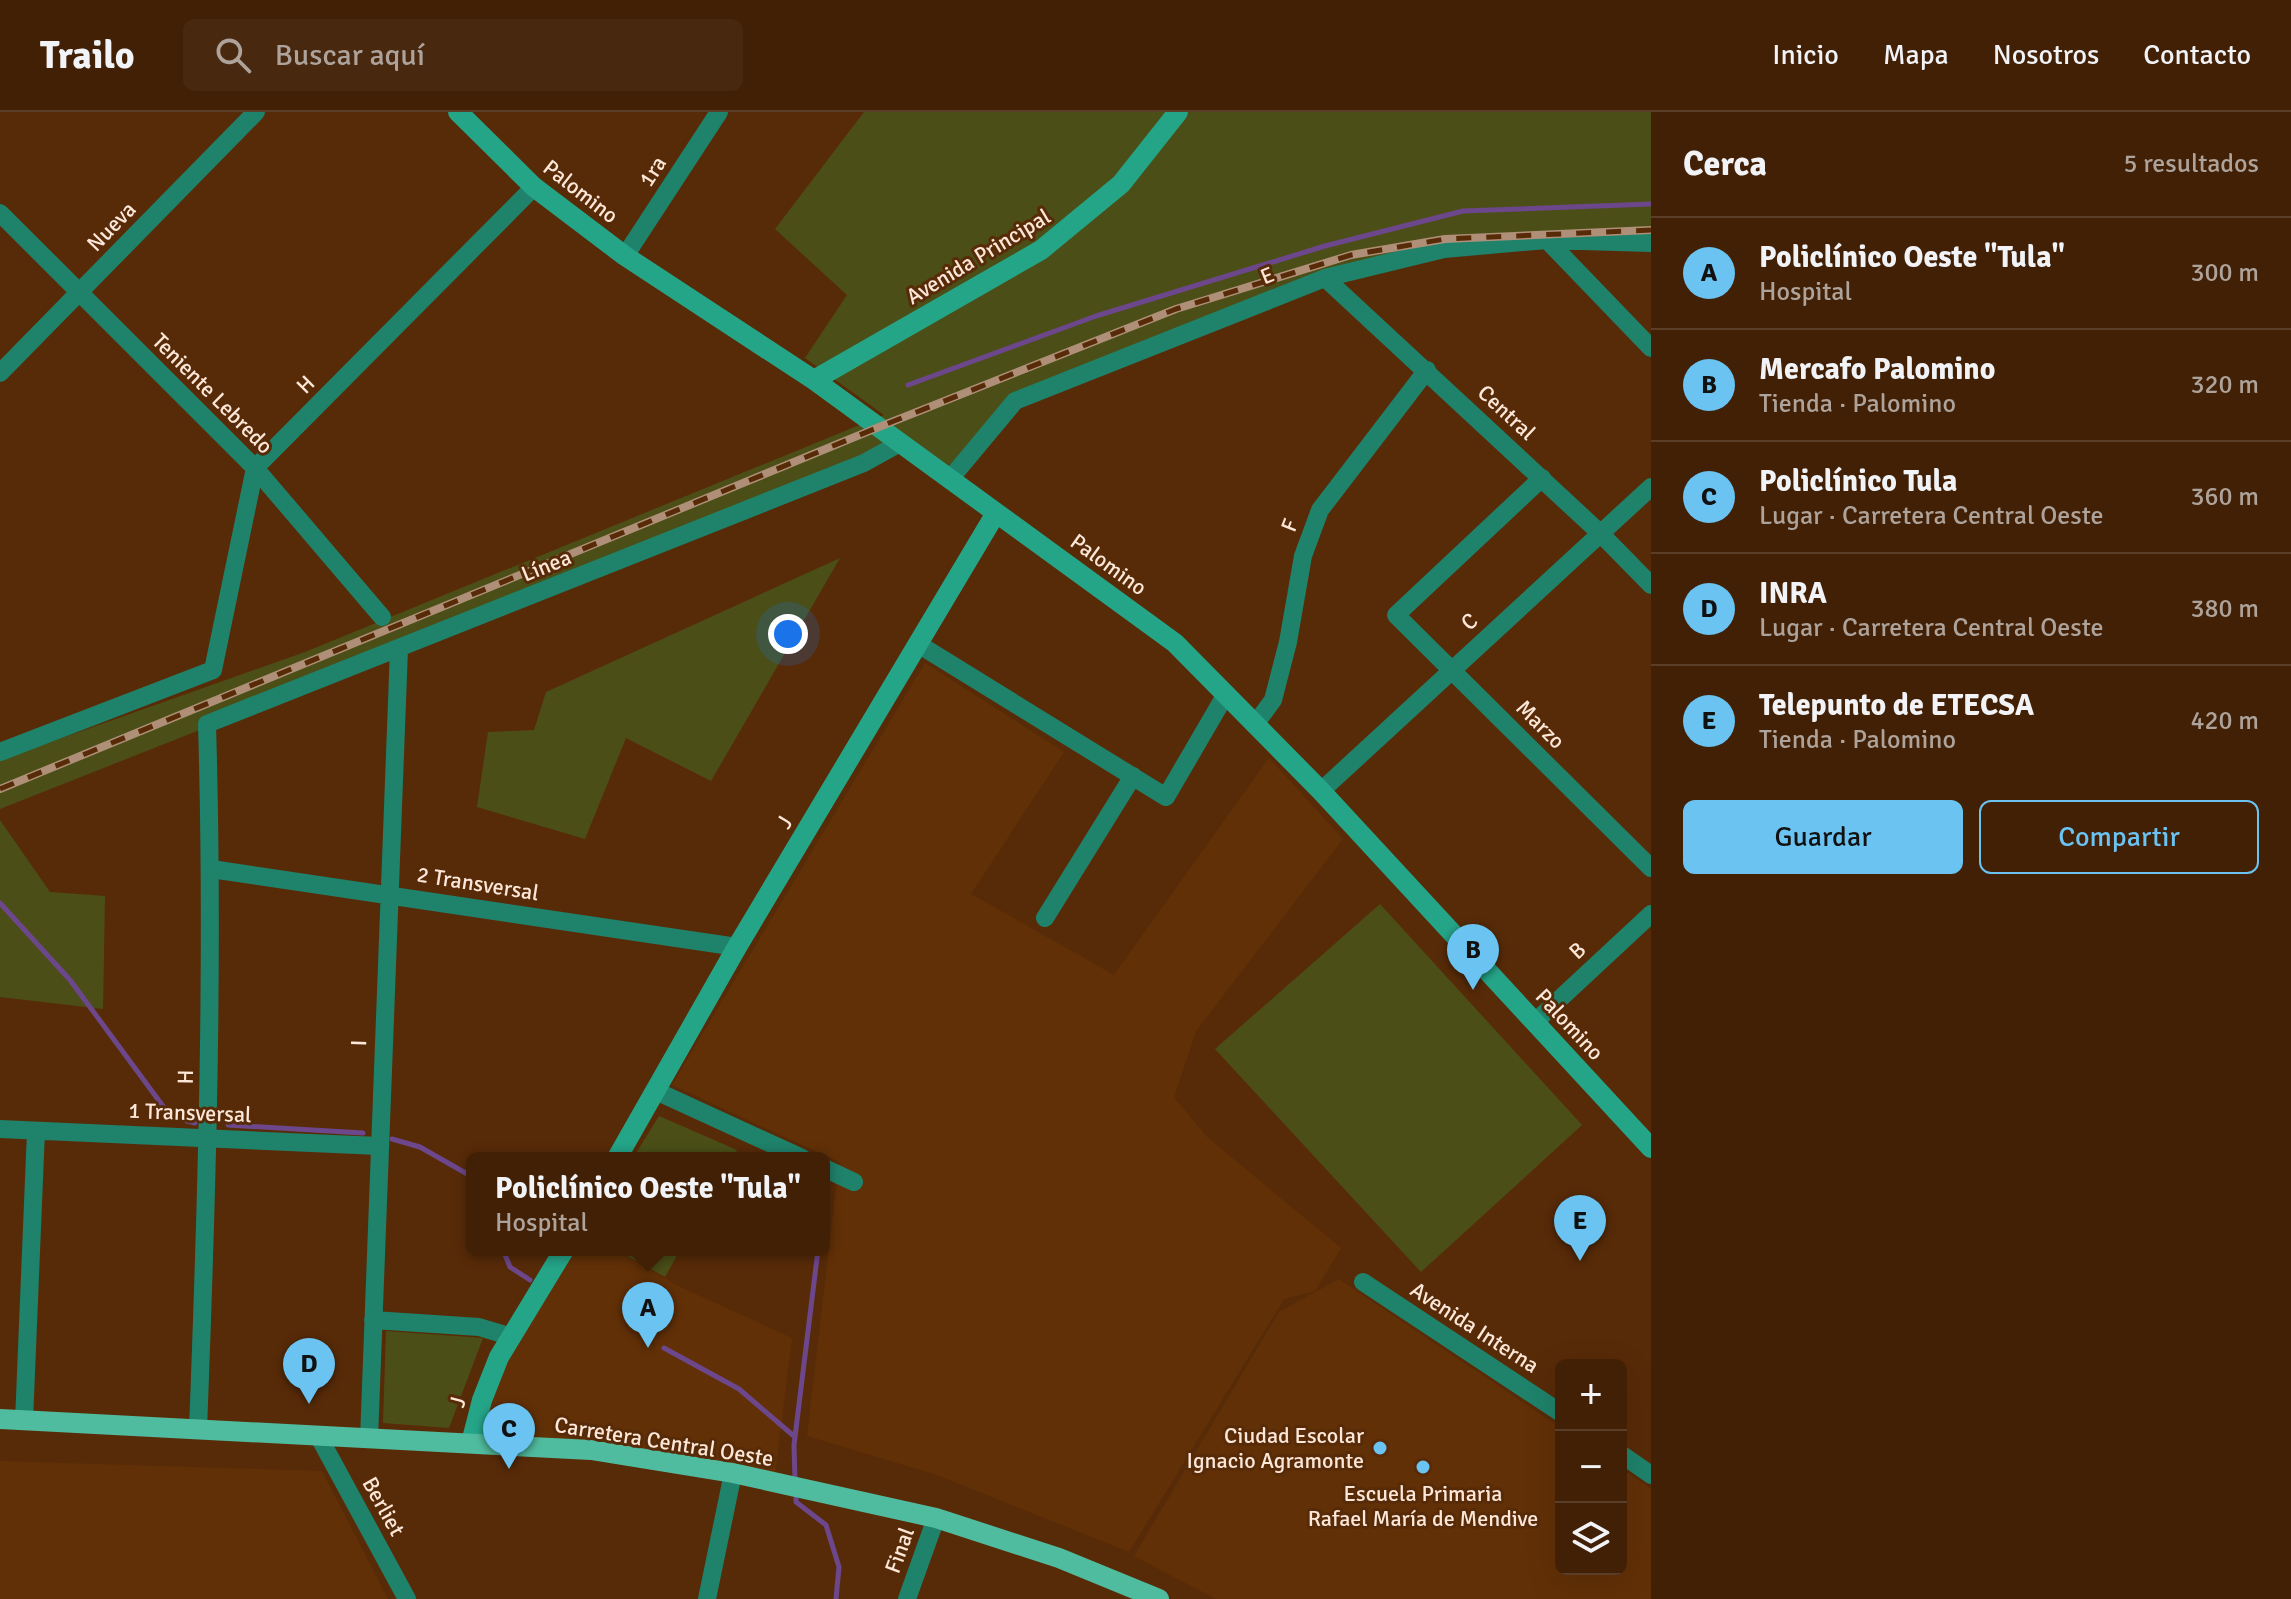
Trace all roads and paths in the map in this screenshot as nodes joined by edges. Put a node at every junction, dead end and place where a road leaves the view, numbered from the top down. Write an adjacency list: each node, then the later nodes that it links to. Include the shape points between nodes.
1 (256, 112): 11 (street, Nueva)
2 (458, 112): 5 (main road, Palomino)
3 (719, 112): 9 (street, 1ra)
4 (1178, 112): 15 (main road, Avenida Principal, via 1121,184 1041,250)
5 (534, 187): 9 (main road, Palomino); 17 (street, H)
6 (0, 213): 11 (street, Teniente Lebredo)
7 (1547, 240): 8 (street, E); 10 (street, E, via 1444,249); 12 (street)
8 (1651, 243)
9 (625, 256): 15 (main road, Palomino)
10 (1325, 278): 13 (street, Central); 19 (street, E, via 1015,401)
11 (79, 294): 14 (street, Nueva); 17 (street, Teniente Lebredo)
12 (1651, 348)
13 (1427, 370): 18 (street, Central); 29 (street, F, via 1320,510 1303,556 1273,700)
14 (0, 373)
15 (814, 380): 16 (main road, Palomino)
16 (900, 443): 19 (main road, Palomino); 26 (street, Línea, via 864,463)
17 (255, 468): 24 (street, Teniente Lebredo); 31 (street, via 213,670)
18 (1542, 478): 22 (street, Central); 27 (street, Marzo, via 1396,615)
19 (950, 479): 21 (main road, Palomino)
20 (1651, 487): 22 (street, C)
21 (996, 513): 25 (main road, J); 28 (main road, Palomino, via 1175,643)
22 (1600, 533): 23 (street, Central); 27 (street, C)
23 (1651, 585)
24 (382, 617)
25 (918, 644): 32 (street); 39 (main road, J)
26 (399, 649): 30 (street, Línea); 36 (street, I)
27 (1453, 668): 33 (street, C); 34 (street, Marzo)
28 (1226, 694): 29 (main road, Palomino); 32 (street, via 1166,797)
29 (1256, 723): 33 (main road, Palomino)
30 (207, 724): 35 (street, H)
31 (0, 752)
32 (1133, 776): 38 (street)
33 (1321, 791): 40 (main road, Palomino)
34 (1651, 868)
35 (211, 869): 36 (street, 2 Transversal); 44 (street, H)
36 (387, 893): 39 (street, 2 Transversal); 45 (street, I)
37 (1651, 914): 40 (street, B)
38 (1045, 918)
39 (737, 947): 41 (main road, J)
40 (1536, 1021): 46 (main road, Palomino)
41 (656, 1091): 47 (main road, J); 48 (street)
42 (0, 1129): 43 (street, 1 Transversal)
43 (36, 1131): 44 (street, 1 Transversal); 57 (street)
44 (209, 1136): 45 (street, 1 Transversal); 58 (street, H)
45 (379, 1146): 53 (street, I)
46 (1651, 1148)
47 (620, 1152)
48 (789, 1152)
49 (830, 1171): 50 (street)
50 (854, 1182)
51 (560, 1256): 54 (main road, J)
52 (1363, 1282): 55 (street, Avenida Interna)
53 (373, 1320): 54 (street, via 479,1327); 60 (street, I)
54 (512, 1337): 61 (main road, J, via 482,1400)
55 (1555, 1409)
56 (0, 1419): 57 (main road, Carretera Central Oeste)
57 (24, 1421): 58 (main road, Carretera Central Oeste)
58 (198, 1430): 59 (main road, Carretera Central Oeste)
59 (319, 1437): 60 (main road, Carretera Central Oeste); 66 (street, Berliet)
60 (369, 1439): 61 (main road, Carretera Central Oeste)
61 (471, 1443): 63 (main road, Carretera Central Oeste, via 591,1450)
62 (1627, 1458): 64 (street)
63 (733, 1473): 65 (main road, Carretera Central Oeste); 67 (street)
64 (1651, 1475)
65 (936, 1518): 68 (street, Final); 69 (main road, Carretera Central Oeste, via 1059,1558)
66 (407, 1599)
67 (707, 1599)
68 (907, 1599)
69 (1159, 1599)

